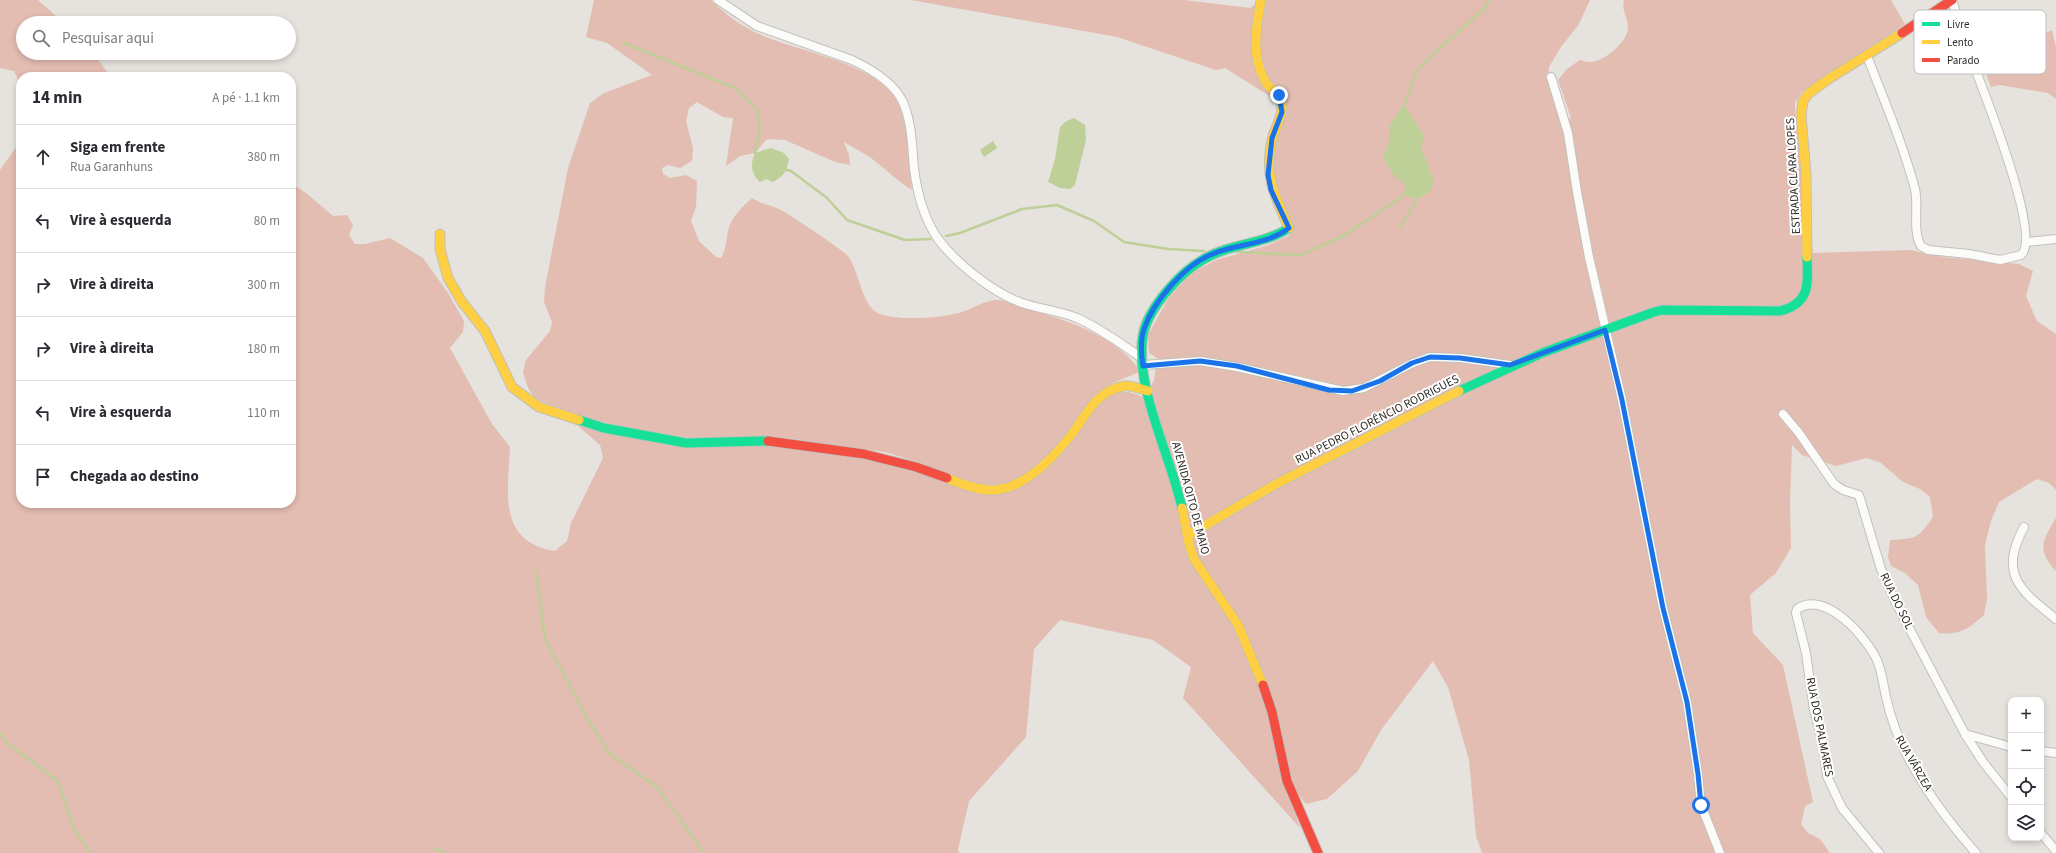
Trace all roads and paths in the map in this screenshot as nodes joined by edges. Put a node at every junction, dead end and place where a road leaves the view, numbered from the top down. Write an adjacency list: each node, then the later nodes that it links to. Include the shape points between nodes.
1 (718, 0): 15 (street, via 757,26 852,60 882,78 897,93 905,108 911,130 920,202 928,223 947,249 982,280 1013,300 1083,321)
2 (1261, 0): 15 (street, AVENIDA OITO DE MAIO, via 1256,47 1258,63 1266,82 1279,95 1282,106 1280,120 1272,138 1268,175 1271,190 1289,228 1266,241 1210,255 1183,273 1158,302 1148,319 1142,336)
3 (1952, 0): 4 (street, ESTRADA CLARA LOPES); 5 (street)
4 (1937, 10)
5 (1955, 10)
6 (1914, 25): 7 (street, ESTRADA CLARA LOPES)
7 (1867, 56): 12 (street, via 1913,184 1918,239 1921,246 1928,250 2000,260 2024,253); 13 (street, ESTRADA CLARA LOPES, via 1815,88 1802,104)
8 (1976, 74): 12 (street, via 2004,146 2024,221)
9 (1551, 77): 14 (street, via 1568,133 1579,207)
10 (440, 234): 17 (street, via 440,249 448,278 462,302 485,331 512,387 539,407 604,428 686,443 760,440 864,454 916,467 965,485 994,490 1011,486 1040,469 1068,440 1095,401 1107,392 1124,386)
11 (2056, 239): 12 (street)
12 (2026, 242)
13 (1808, 287): 14 (street, RUA PEDRO FLORÊNCIO RODRIGUES, via 1799,303 1783,310 1662,310 1646,313)
14 (1605, 330): 16 (street, RUA PEDRO FLORÊNCIO RODRIGUES); 31 (street, via 1622,400 1663,608 1687,702 1701,805)
15 (1142, 362): 16 (street, via 1206,362 1237,366 1329,390 1348,391 1364,388 1412,363 1430,357); 17 (street, AVENIDA OITO DE MAIO)
16 (1510, 365): 20 (street, RUA PEDRO FLORÊNCIO RODRIGUES, via 1253,496)
17 (1148, 391): 20 (street, AVENIDA OITO DE MAIO, via 1180,498)
18 (1782, 414): 23 (street, RUA DO SOL, via 1800,433 1834,484 1859,495 1887,584)
19 (2024, 527): 22 (street, via 2012,557 2016,579 2029,596)
20 (1187, 536): 30 (street, AVENIDA OITO DE MAIO, via 1194,558 1227,607 1259,674 1269,700 1287,780)
21 (1796, 610): 32 (street, RUA DOS PALMARES, via 1828,776 1842,808); 33 (street, RUA VÁRZEA, via 1807,605 1820,605 1831,609 1868,645 1877,660 1893,725 1909,760)
22 (2056, 619)
23 (1965, 734): 24 (street); 27 (street, RUA DO SOL)
24 (2008, 746)
25 (2044, 751): 26 (street)
26 (2056, 753)
27 (2008, 793)
28 (2044, 837): 29 (street)
29 (2056, 852)
30 (1318, 853)
31 (1720, 853)
32 (1879, 853)
33 (1976, 853)

